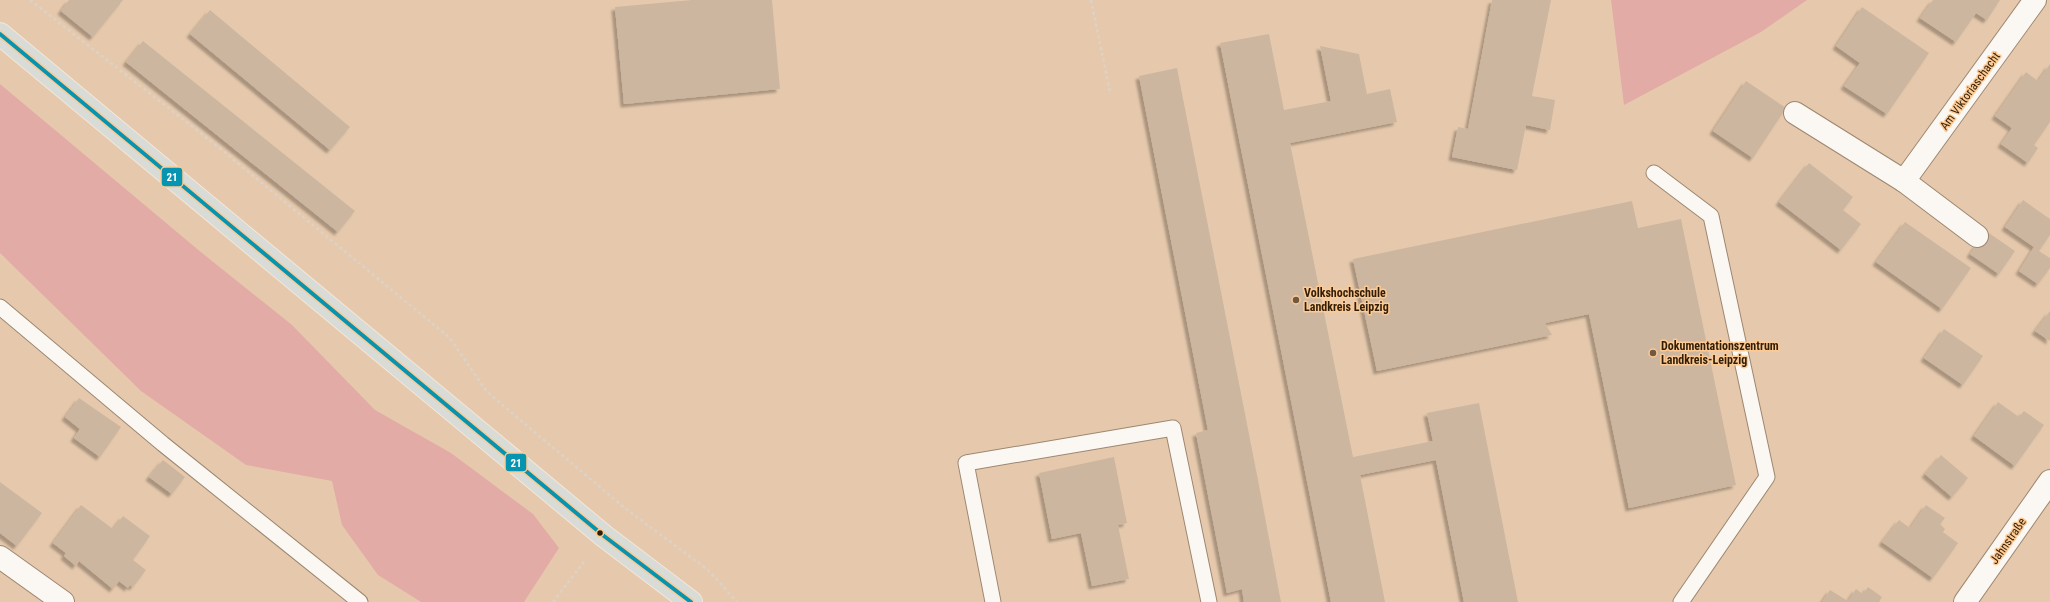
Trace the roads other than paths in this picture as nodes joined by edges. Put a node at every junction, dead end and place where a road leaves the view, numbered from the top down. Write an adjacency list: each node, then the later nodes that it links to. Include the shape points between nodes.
1 (2035, 0): 5 (street, Am Viktoriaschacht)
2 (0, 34): 12 (main road, via 604,536)
3 (1795, 113): 5 (street)
4 (1654, 173): 15 (lane, via 1711,216 1767,477)
5 (1904, 181): 6 (street)
6 (1977, 236)
7 (0, 307): 11 (lane, via 162,444)
8 (2050, 481): 16 (street, Jahnstraße)
9 (0, 557): 10 (street)
10 (63, 602)
11 (360, 602)
12 (691, 602)
13 (993, 602): 14 (lane, via 966,463 1173,428)
14 (1209, 602)
15 (1681, 602)
16 (1965, 602)

